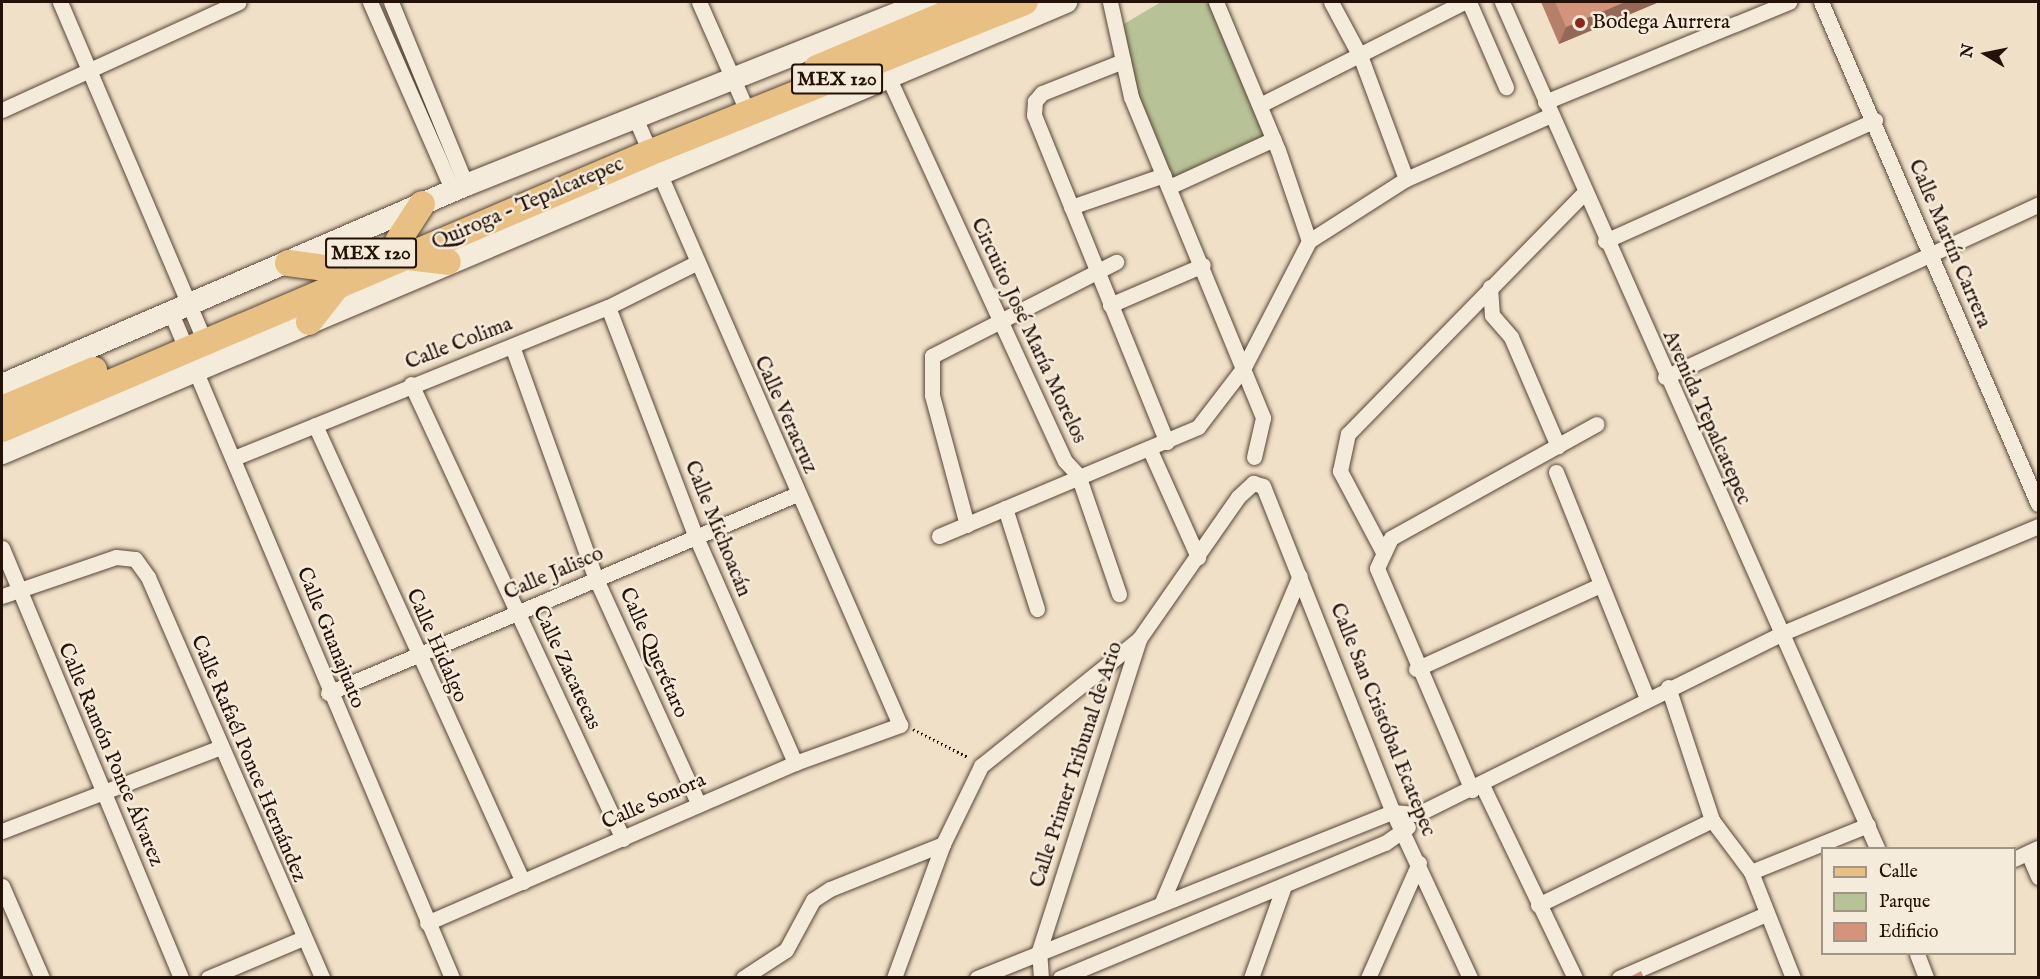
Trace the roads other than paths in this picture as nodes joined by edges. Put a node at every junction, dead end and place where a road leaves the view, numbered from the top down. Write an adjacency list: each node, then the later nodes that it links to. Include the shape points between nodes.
1 (60, 2): 20 (street, Calle Guanajuato)
2 (238, 2): 20 (street)
3 (370, 2): 32 (street)
4 (391, 2): 32 (street)
5 (699, 2): 24 (street)
6 (927, 2): 24 (street)
7 (974, 2): 24 (main road, Quiroga - Tepalcatepec / MEX 120)
8 (1066, 2): 17 (street)
9 (1110, 2): 19 (street)
10 (1216, 2): 23 (street)
11 (1331, 2): 18 (street)
12 (1464, 2): 18 (street)
13 (1469, 2): 22 (street)
14 (1502, 2): 25 (street, Avenida Tepalcatepec)
15 (1788, 2): 25 (street)
16 (1821, 2): 27 (street, Calle Martín Carrera)
17 (1023, 6): 21 (main road, Quiroga - Tepalcatepec / MEX 120)
18 (1361, 58): 23 (street); 30 (street)
19 (1123, 61): 31 (street, via 1131,97); 36 (street, via 1035,101 1034,115)
20 (88, 69): 26 (street); 53 (street, Calle Guanajuato)
21 (885, 70): 24 (main road, Quiroga - Tepalcatepec / MEX 120); 51 (street, Circuito José María Morelos)
22 (1506, 87)
23 (1260, 105): 28 (street)
24 (745, 107): 29 (main road, Quiroga - Tepalcatepec / MEX 120); 29 (street)
25 (1548, 109): 30 (street); 33 (street, Avenida Tepalcatepec)
26 (2, 110)
27 (1875, 120): 38 (street); 40 (street, Calle Martín Carrera)
28 (1276, 145): 31 (street); 37 (street)
29 (646, 147): 32 (street); 39 (main road, Quiroga - Tepalcatepec / MEX 120); 41 (street); 44 (street, Calle Veracruz)
30 (1406, 179): 37 (street)
31 (1167, 181): 36 (street); 45 (street)
32 (460, 188): 34 (street)
33 (1583, 194): 38 (street, Avenida Tepalcatepec); 48 (street)
34 (422, 204): 39 (main road); 43 (street)
35 (2038, 205): 40 (street)
36 (1071, 207): 46 (street)
37 (1309, 241): 55 (street, Circuito José María Morelos)
38 (1605, 241): 56 (street, Avenida Tepalcatepec)
39 (402, 249): 41 (main road); 47 (main road, Quiroga - Tepalcatepec / MEX 120)
40 (1929, 253): 56 (street); 73 (street, Calle Martín Carrera)
41 (448, 262): 52 (street)
42 (1116, 262): 46 (street)
43 (288, 263): 47 (main road); 53 (street)
44 (696, 263): 50 (street, Calle Colima); 72 (street, Calle Veracruz)
45 (1203, 265): 49 (street); 55 (street)
46 (1096, 272): 49 (street); 51 (street)
47 (336, 276): 52 (main road); 53 (main road, Quiroga - Tepalcatepec / MEX 120)
48 (1490, 287): 64 (street, via 1492,315 1511,337); 80 (street, via 1348,434 1340,471)
49 (1110, 305): 63 (street)
50 (608, 307): 54 (street, Calle Colima); 78 (street, Calle Michoacán)
51 (999, 318): 70 (street, Circuito José María Morelos, via 1065,461); 75 (street, via 932,357 932,395)
52 (309, 322): 53 (street)
53 (192, 338): 58 (street); 59 (main road, Quiroga - Tepalcatepec / MEX 120); 62 (main road, Quiroga - Tepalcatepec / MEX 120); 66 (street); 68 (street, Calle Guanajuato)
54 (512, 346): 57 (street, Calle Colima); 83 (street, Calle Querétaro)
55 (1244, 367): 63 (street, Circuito José María Morelos, via 1198,427); 67 (street, via 1263,418)
56 (1665, 377): 90 (street, Avenida Tepalcatepec)
57 (411, 384): 61 (street, Calle Colima); 89 (street, Calle Zacatecas)
58 (2, 385)
59 (2, 409)
60 (1598, 424): 64 (street)
61 (315, 425): 68 (street, Calle Colima); 92 (street, Calle Hidalgo)
62 (2, 429)
63 (1167, 442): 65 (street, Circuito José María Morelos)
64 (1558, 446): 80 (street, via 1391,538)
65 (1149, 448): 70 (street, Circuito José María Morelos); 81 (street)
66 (2, 453)
67 (1254, 457)
68 (234, 458): 95 (street, Calle Guanajuato)
69 (1556, 472): 84 (street)
70 (1078, 475): 74 (street); 86 (street)
71 (1253, 483): 81 (street, Calle Primer Tribunal de Ario, via 1238,497); 82 (street, Calle San Cristóbal Ecatepec, via 1263,486)
72 (797, 494): 78 (street, Calle Jalisco); 97 (street, Calle Veracruz)
73 (2038, 504)
74 (1005, 508): 75 (street); 88 (street)
75 (967, 525): 77 (street)
76 (2038, 526): 90 (street)
77 (939, 536)
78 (696, 537): 83 (street, Calle Jalisco); 99 (street, Calle Michoacán)
79 (2, 548): 85 (street, Calle Ramón Ponce Álvarez)
80 (1383, 552): 93 (street, via 1377,568)
81 (1198, 557): 91 (street, Calle Primer Tribunal de Ario)
82 (1300, 576): 103 (street, Calle San Cristóbal Ecatepec); 119 (street)
83 (596, 579): 89 (street, Calle Jalisco); 102 (street, Calle Querétaro)
84 (1600, 585): 93 (street); 96 (street)
85 (19, 588): 87 (street); 98 (street, Calle Rafaél Ponce Hernández, via 116,557 135,559 148,577); 101 (street, Calle Ramón Ponce Álvarez)
86 (1119, 594)
87 (2, 596)
88 (1037, 609)
89 (517, 613): 92 (street, Calle Jalisco); 109 (street, Calle Zacatecas)
90 (1778, 635): 94 (street); 106 (street, Avenida Tepalcatepec)
91 (1139, 639): 110 (street, via 981,766); 124 (street, Calle Primer Tribunal de Ario)
92 (416, 656): 95 (street, Calle Jalisco); 116 (street, Calle Hidalgo)
93 (1416, 669): 100 (street)
94 (1668, 687): 96 (street); 105 (street)
95 (328, 693): 122 (street, Calle Guanajuato)
96 (1647, 698): 100 (street)
97 (900, 724): 99 (street, Calle Sonora)
98 (219, 748): 101 (street); 123 (street, Calle Rafaél Ponce Hernández)
99 (795, 764): 102 (street, Calle Sonora)
100 (1477, 787): 104 (street); 120 (street)
101 (102, 792): 107 (street); 127 (street, Calle Ramón Ponce Álvarez)
102 (699, 805): 109 (street, Calle Sonora)
103 (1393, 812): 104 (street); 108 (street, Calle San Cristóbal Ecatepec); 119 (street)
104 (1418, 814): 108 (street)
105 (1712, 820): 114 (street); 120 (street)
106 (1868, 825): 111 (street, Avenida Tepalcatepec); 114 (street)
107 (2, 831)
108 (1404, 833): 113 (street, Calle San Cristóbal Ecatepec); 118 (street)
109 (623, 839): 116 (street, Calle Sonora)
110 (943, 844): 131 (street, via 830,889 813,900 786,950); 132 (street)
111 (1876, 847)
112 (2027, 854): 115 (street)
113 (1419, 863): 137 (street); 138 (street, Calle San Cristóbal Ecatepec)
114 (1751, 872): 121 (street)
115 (2038, 877)
116 (523, 882): 122 (street, Calle Sonora)
117 (2, 886): 126 (street)
118 (1284, 886): 135 (street); 136 (street)
119 (1162, 902): 124 (street)
120 (1538, 905): 139 (street)
121 (1766, 914): 140 (street); 141 (street)
122 (427, 923): 130 (street, Calle Guanajuato)
123 (303, 938): 128 (street); 129 (street, Calle Rafaél Ponce Hernández)
124 (1039, 951): 133 (street); 134 (street)
125 (1917, 955): 142 (street)
126 (42, 978)
127 (181, 978)
128 (208, 978)
129 (322, 978)
130 (452, 978)
131 (743, 978)
132 (894, 978)
133 (977, 978)
134 (1041, 978)
135 (1060, 978)
136 (1251, 978)
137 (1368, 978)
138 (1470, 978)
139 (1575, 978)
140 (1619, 978)
141 (1793, 978)
142 (1926, 978)

